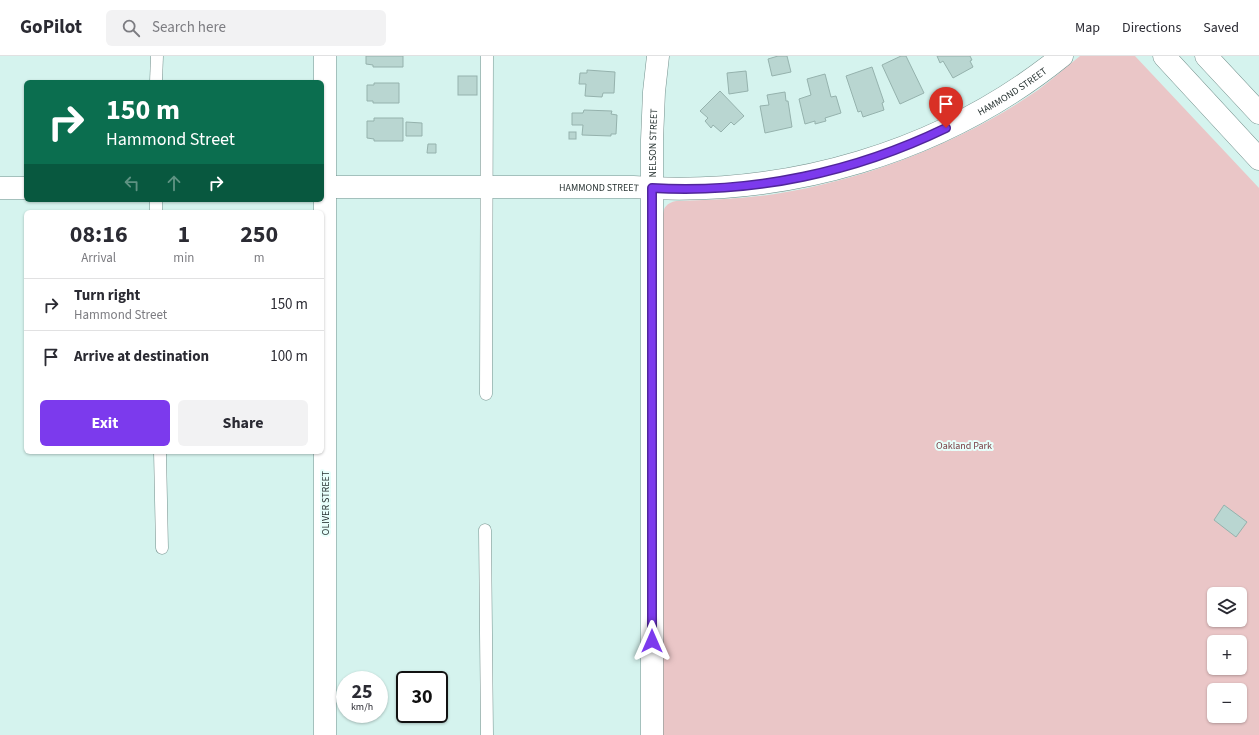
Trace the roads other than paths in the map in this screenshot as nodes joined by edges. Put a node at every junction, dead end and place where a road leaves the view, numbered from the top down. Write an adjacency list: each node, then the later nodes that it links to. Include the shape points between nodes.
1 (157, 56): 8 (lane)
2 (325, 56): 11 (street, OLIVER STREET)
3 (487, 56): 12 (lane)
4 (658, 56): 15 (street, NELSON STREET, via 653,116)
5 (1062, 56): 15 (street, HAMMOND STREET, via 1031,80 987,107 933,135 876,157 805,176 758,184 710,189)
6 (1164, 56): 10 (street)
7 (1206, 56): 9 (street)
8 (156, 80)
9 (1259, 113)
10 (1259, 159)
11 (324, 187): 12 (street, HAMMOND STREET); 20 (street, OLIVER STREET)
12 (486, 187): 15 (street, HAMMOND STREET); 16 (lane)
13 (0, 188): 14 (street)
14 (24, 188)
15 (652, 188): 22 (street, NELSON STREET)
16 (486, 394)
17 (160, 454): 19 (lane)
18 (485, 530): 21 (lane)
19 (162, 548)
20 (325, 735)
21 (486, 735)
22 (652, 735)

